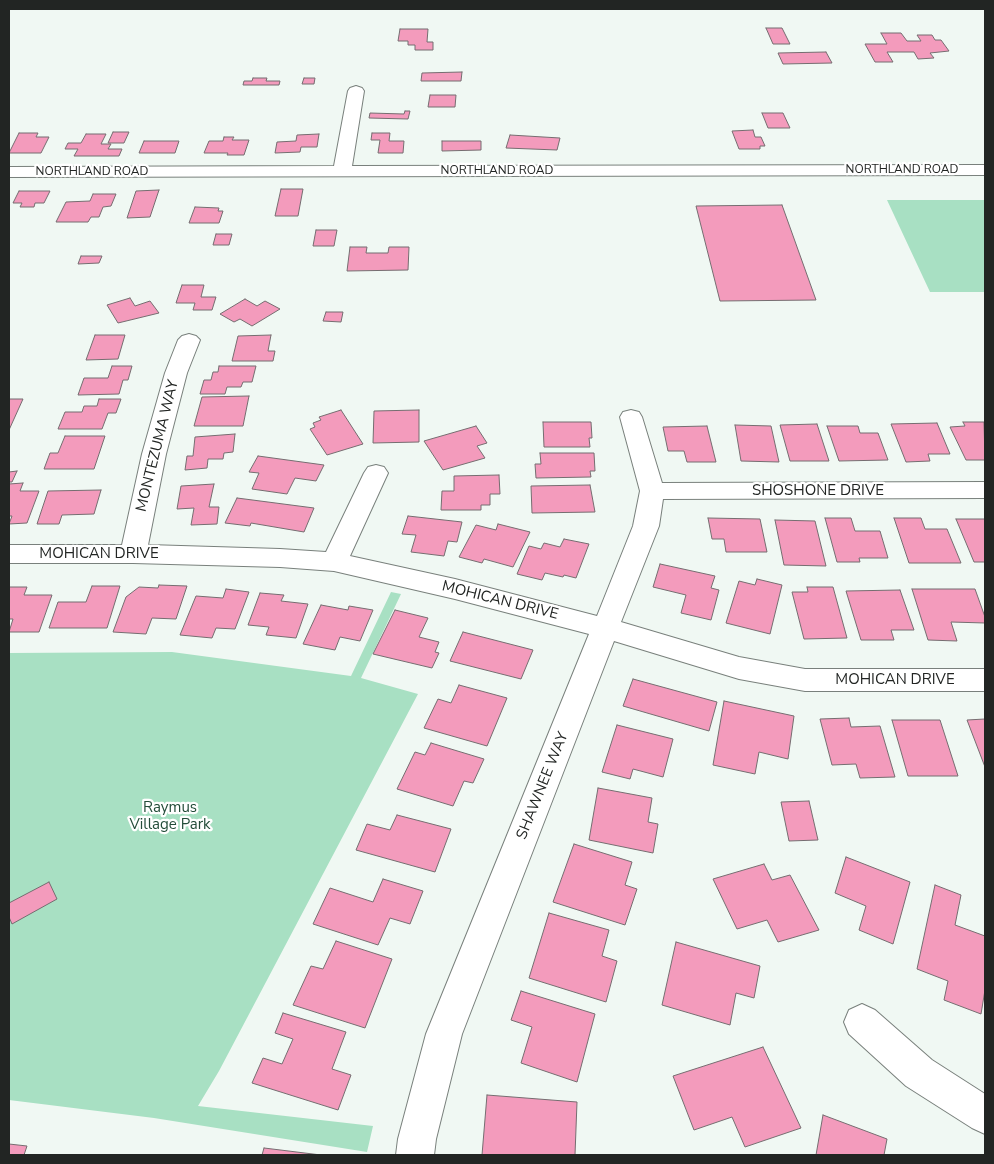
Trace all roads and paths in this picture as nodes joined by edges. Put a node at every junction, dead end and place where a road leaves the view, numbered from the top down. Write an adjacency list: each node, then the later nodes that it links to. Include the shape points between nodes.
1 (356, 91): 4 (street)
2 (985, 170): 4 (street, NORTHLAND ROAD)
3 (9, 172): 4 (street, NORTHLAND ROAD)
4 (342, 172)
5 (189, 340): 11 (street, MONTEZUMA WAY, via 176,373 154,454)
6 (631, 417): 9 (street, SHAWNEE WAY)
7 (376, 473): 12 (street)
8 (985, 490): 9 (street, SHOSHONE DRIVE)
9 (652, 492): 13 (street, SHAWNEE WAY, via 646,526)
10 (9, 554): 11 (street, MOHICAN DRIVE)
11 (133, 554): 12 (street, MOHICAN DRIVE)
12 (334, 562): 13 (street, MOHICAN DRIVE, via 455,588)
13 (606, 628): 14 (street, MOHICAN DRIVE, via 739,668 805,680); 17 (street, SHAWNEE WAY, via 444,1034)
14 (985, 680)
15 (862, 1022): 16 (street, via 919,1073)
16 (985, 1115)
17 (415, 1155)

